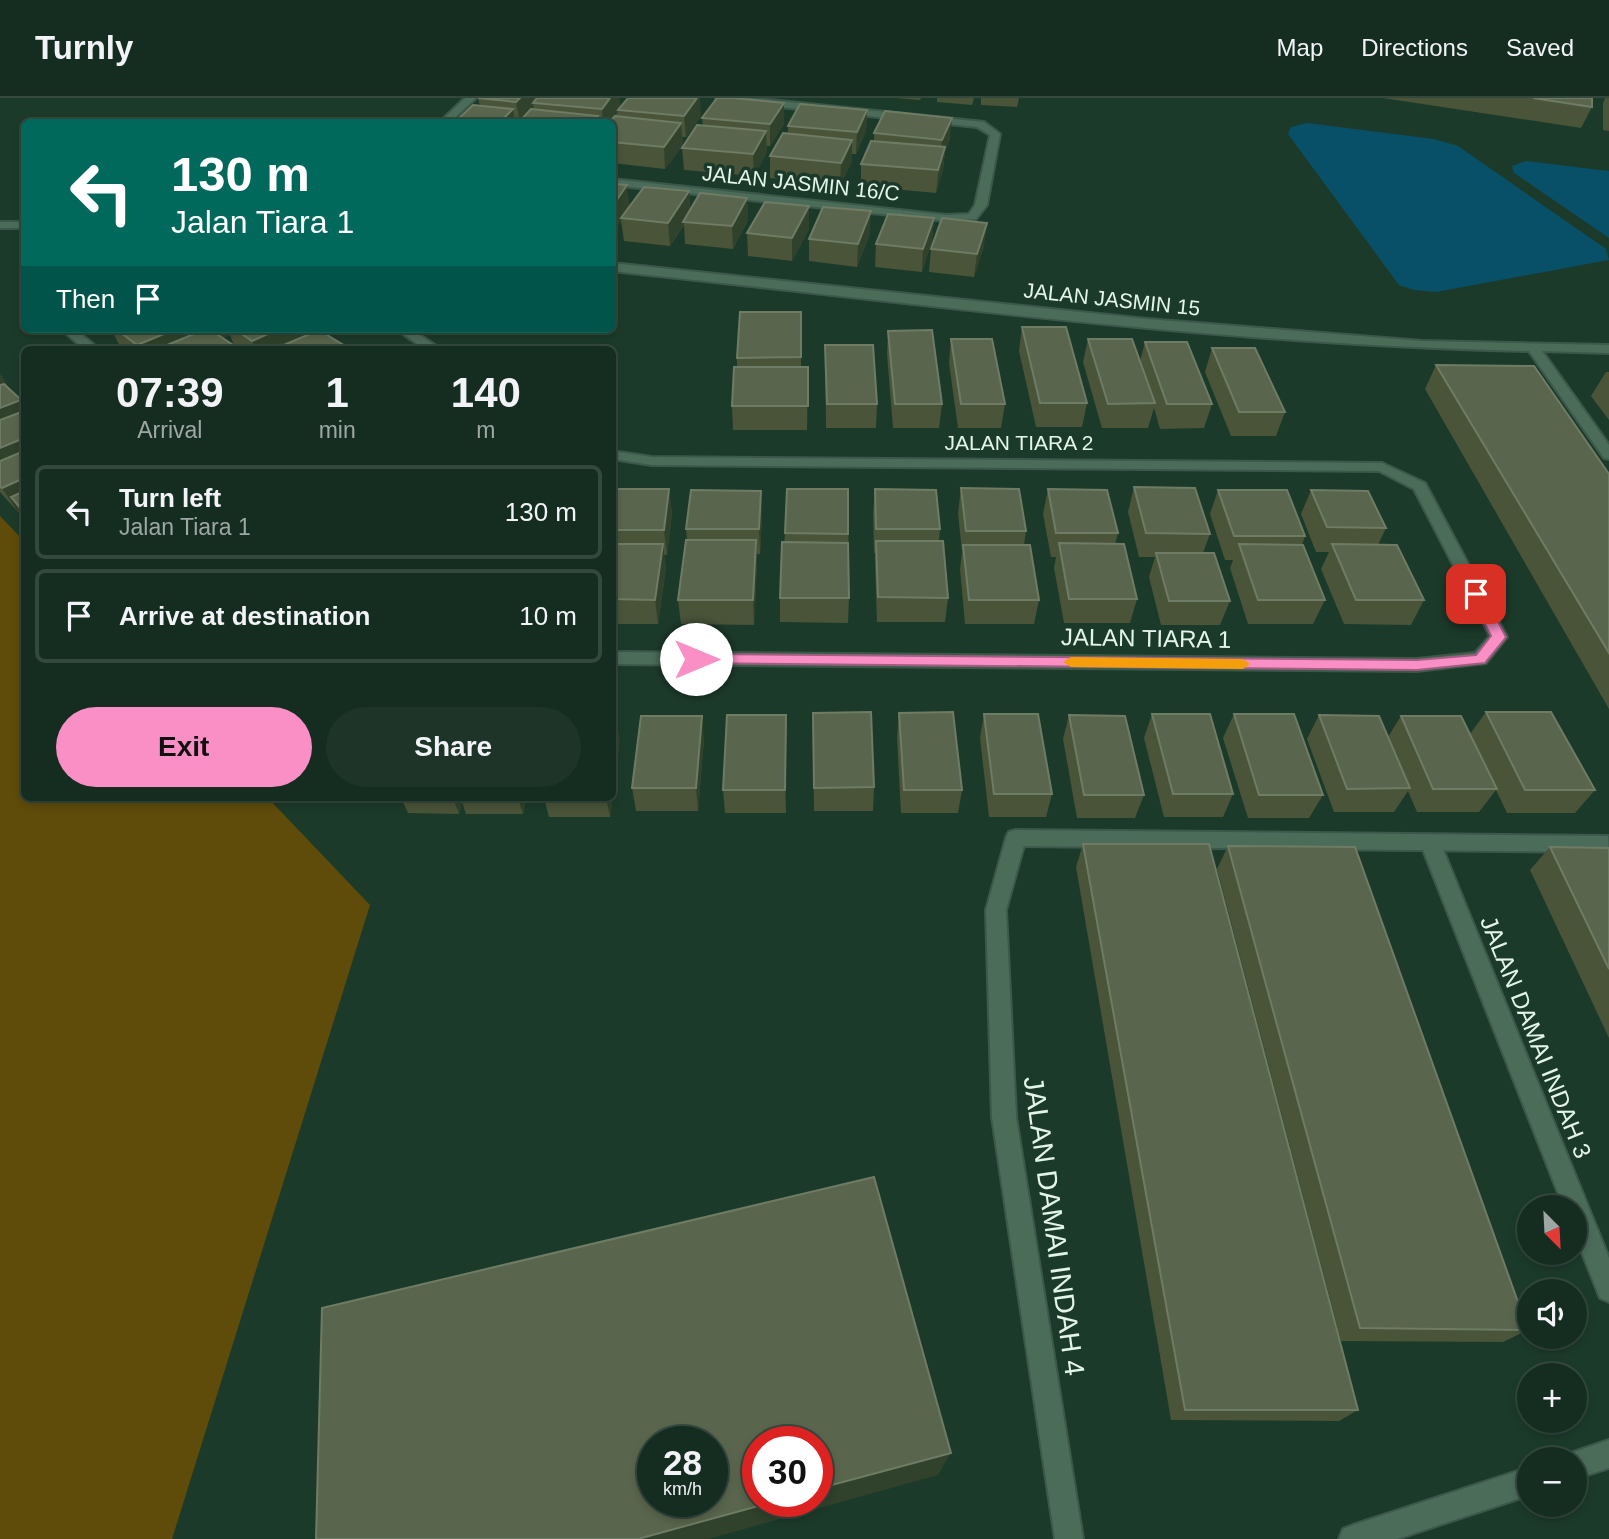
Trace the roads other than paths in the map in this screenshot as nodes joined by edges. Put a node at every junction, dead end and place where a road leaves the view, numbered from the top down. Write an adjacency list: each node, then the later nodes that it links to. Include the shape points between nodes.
1 (471, 98): 3 (street)
2 (721, 98): 4 (street, JALAN JASMIN 16/C, via 980,124 995,134 981,205 972,217 946,218)
3 (447, 119)
4 (616, 182)
5 (0, 225): 6 (street)
6 (21, 225)
7 (616, 267): 12 (street, JALAN JASMIN 15, via 1147,323 1422,345)
8 (73, 333): 10 (street)
9 (408, 333): 11 (street)
10 (88, 346)
11 (429, 346)
12 (1533, 348): 13 (street, JALAN JASMIN 15); 15 (street)
13 (1609, 349)
14 (616, 455): 16 (street, JALAN TIARA 2, via 652,461 1348,465 1382,467)
15 (1609, 455)
16 (1420, 486): 17 (street, JALAN TIARA 1, via 1499,637 1480,659 1417,665)
17 (616, 658)
18 (1430, 842): 19 (street); 20 (street, JALAN DAMAI INDAH 3); 24 (street, JALAN DAMAI INDAH 4, via 1016,838 996,910 1003,1117)
19 (1608, 844)
20 (1609, 1289)
21 (1609, 1454): 22 (street)
22 (1587, 1461)
23 (1517, 1485): 25 (street)
24 (1069, 1539)
25 (1353, 1539)

